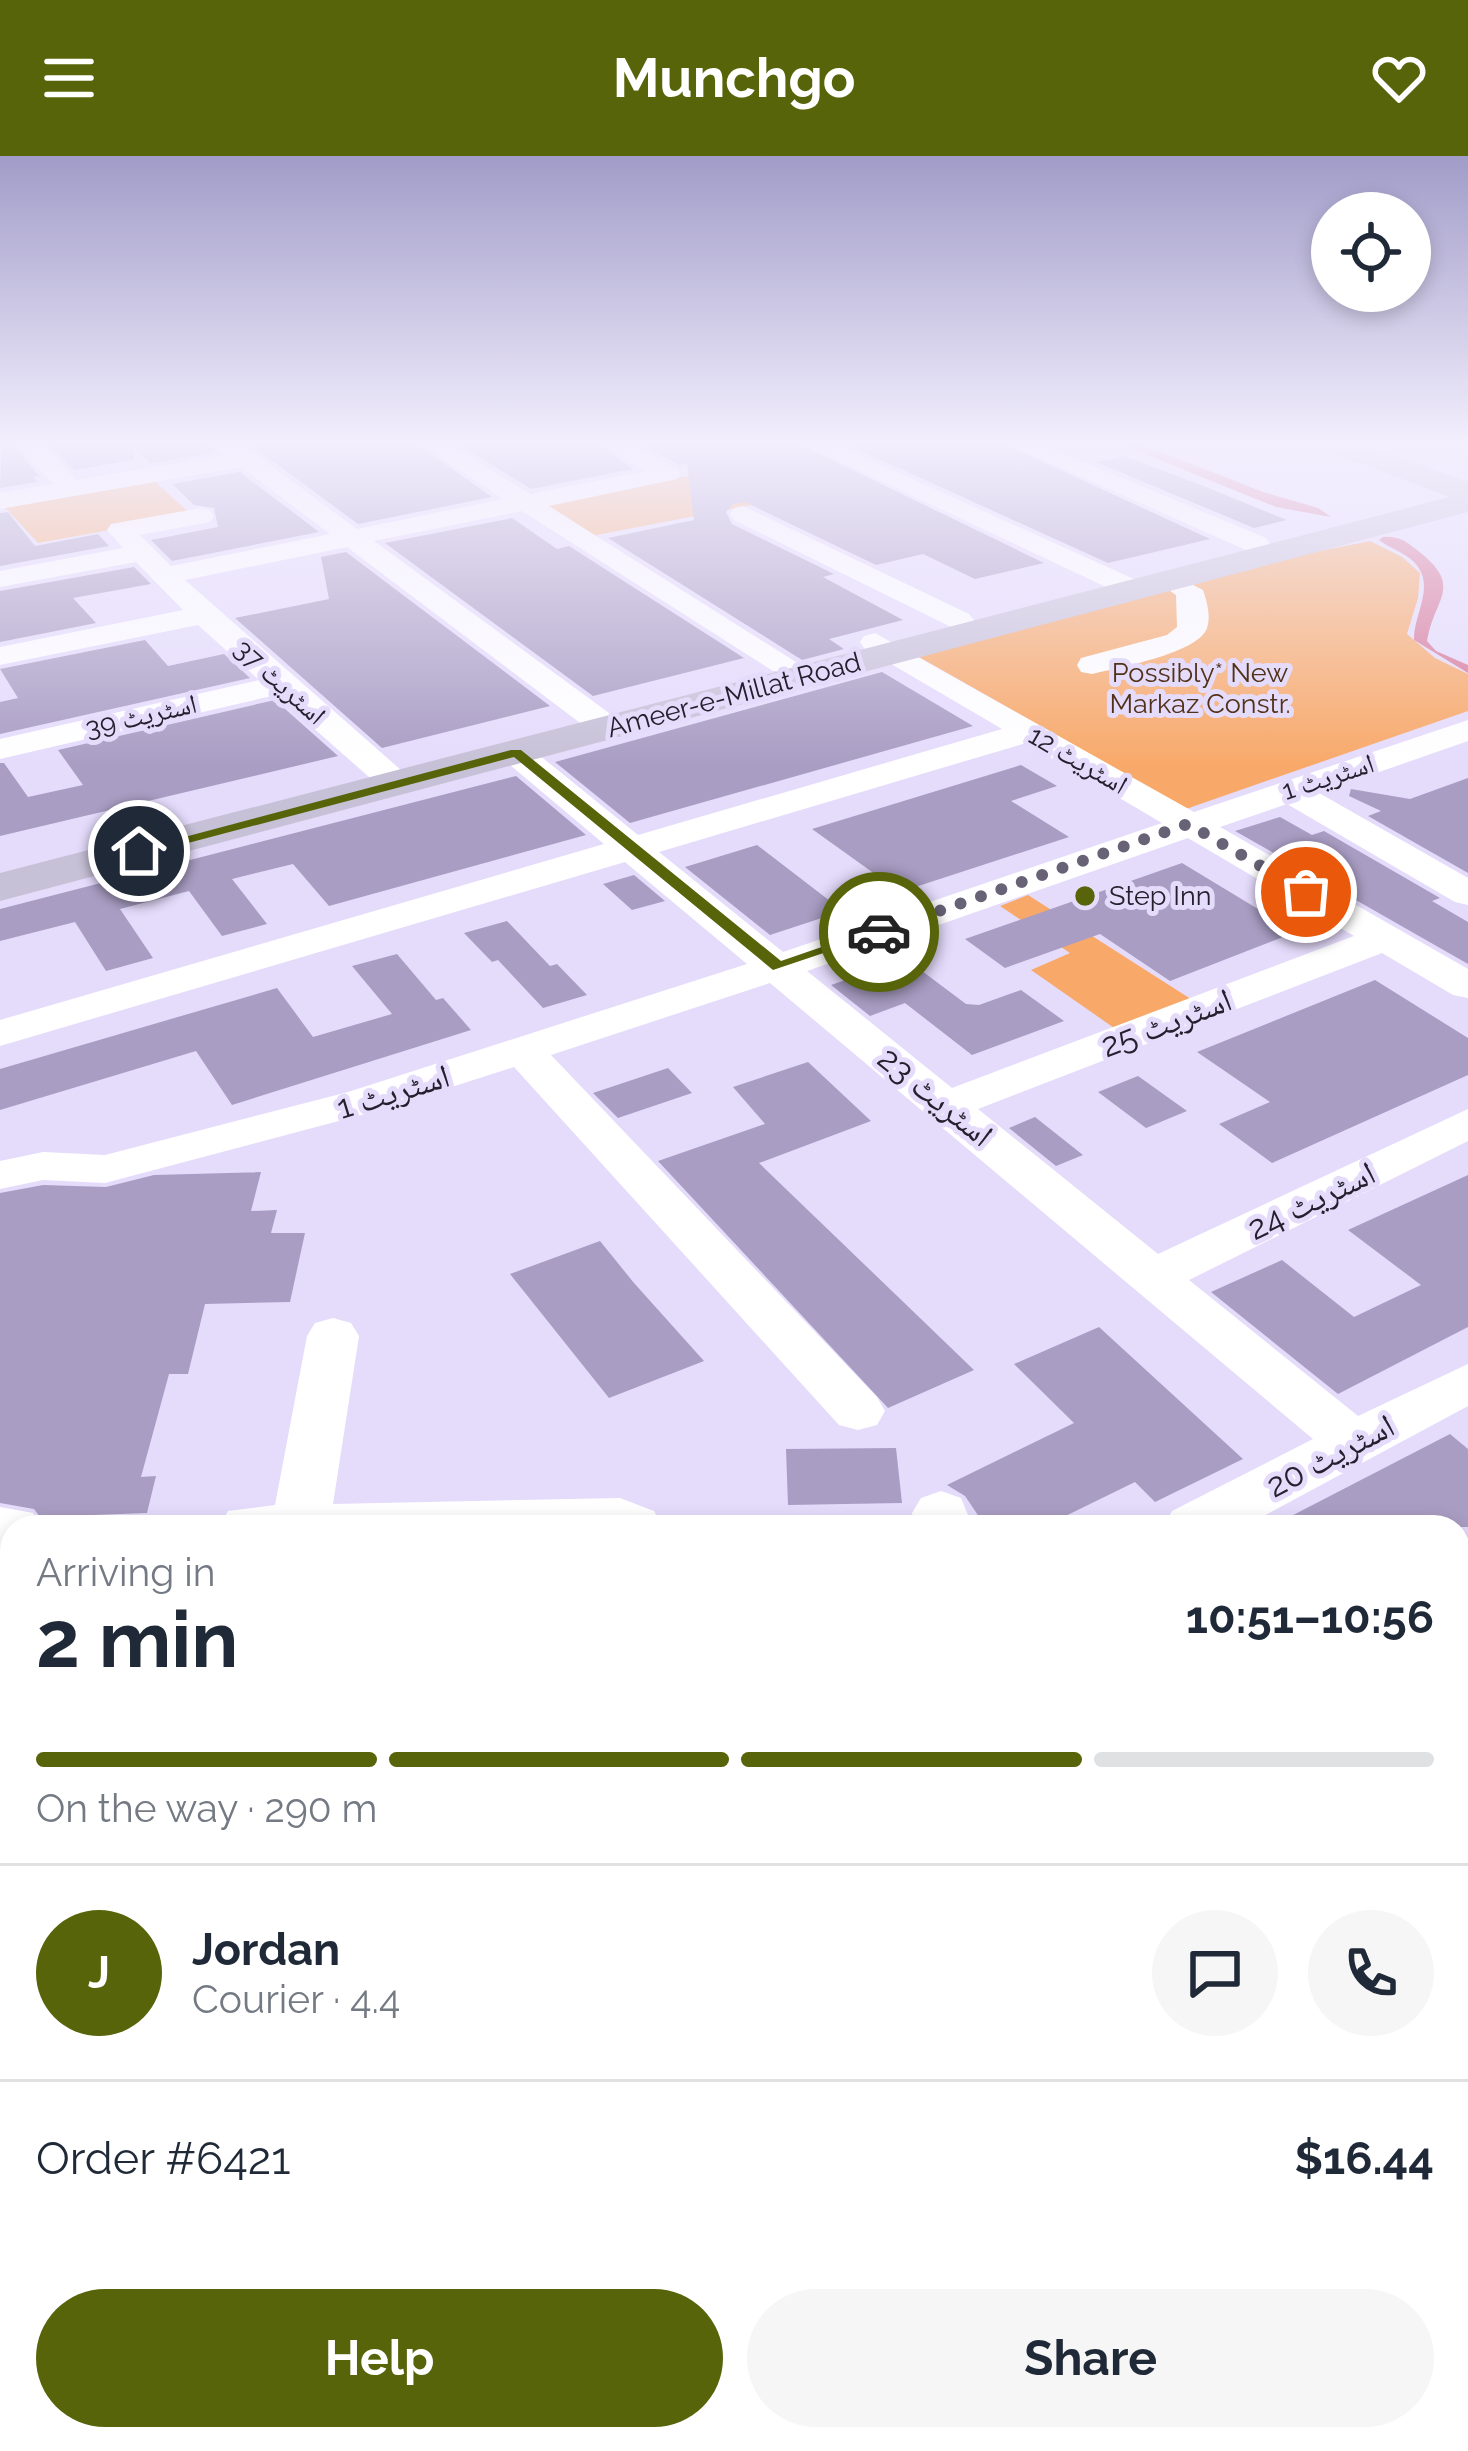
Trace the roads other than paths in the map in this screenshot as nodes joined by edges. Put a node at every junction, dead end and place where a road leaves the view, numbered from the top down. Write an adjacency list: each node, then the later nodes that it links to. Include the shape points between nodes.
1 (142, 552): 9 (street)
2 (242, 552): 9 (street)
3 (366, 552): 19 (street)
4 (604, 552): 16 (street)
5 (821, 552): 13 (street)
6 (1066, 552): 11 (street)
7 (1233, 552): 11 (main road, Ameer-e-Millat Road)
8 (1249, 552): 11 (main road, Ameer-e-Millat Road)
9 (154, 564): 10 (street); 12 (street, اسٹریٹ 37)
10 (0, 580)
11 (1140, 584): 13 (main road, Ameer-e-Millat Road); 14 (main road, Ameer-e-Millat Road); 17 (street, via 1189,590 1192,630)
12 (204, 615): 15 (street); 18 (street, اسٹریٹ 37)
13 (959, 620): 14 (main road, Ameer-e-Millat Road)
14 (884, 648): 16 (main road, Ameer-e-Millat Road); 19 (main road, Ameer-e-Millat Road); 21 (street, اسٹریٹ 12)
15 (0, 656)
16 (784, 664): 19 (main road, Ameer-e-Millat Road)
17 (1093, 665)
18 (283, 684): 23 (street, اسٹریٹ 39); 26 (street, اسٹریٹ 37)
19 (600, 721): 24 (main road, Ameer-e-Millat Road); 26 (main road, Ameer-e-Millat Road)
20 (1468, 730): 22 (street, اسٹریٹ 1)
21 (1028, 732): 28 (street, اسٹریٹ 12); 29 (street)
22 (1415, 748): 25 (street); 27 (street, اسٹریٹ 1)
23 (0, 749)
24 (516, 753): 26 (main road, Ameer-e-Millat Road); 29 (street, اسٹریٹ 23)
25 (1450, 765)
26 (388, 778): 30 (main road, Ameer-e-Millat Road); 31 (main road, Ameer-e-Millat Road)
27 (1288, 790): 28 (street, اسٹریٹ 1); 32 (street)
28 (1188, 824): 33 (street, اسٹریٹ 12); 34 (street, اسٹریٹ 1)
29 (631, 848): 34 (street, اسٹریٹ 23); 36 (street)
30 (0, 868)
31 (0, 887)
32 (1468, 894)
33 (1385, 938): 35 (street, اسٹریٹ 12); 38 (street, اسٹریٹ 25)
34 (779, 967): 37 (street, اسٹریٹ 1); 38 (street, اسٹریٹ 23)
35 (1468, 986)
36 (0, 1033)
37 (523, 1051): 40 (street, اسٹریٹ 1, via 105,1168 43,1166); 44 (street)
38 (947, 1106): 41 (street, اسٹریٹ 23)
39 (1468, 1123): 41 (street, اسٹریٹ 24)
40 (0, 1175)
41 (1155, 1276): 45 (street, اسٹریٹ 23)
42 (332, 1336): 46 (street)
43 (1468, 1383): 45 (street, اسٹریٹ 20)
44 (858, 1411)
45 (1353, 1442): 47 (street, اسٹریٹ 20)
46 (302, 1515)
47 (1216, 1515)

